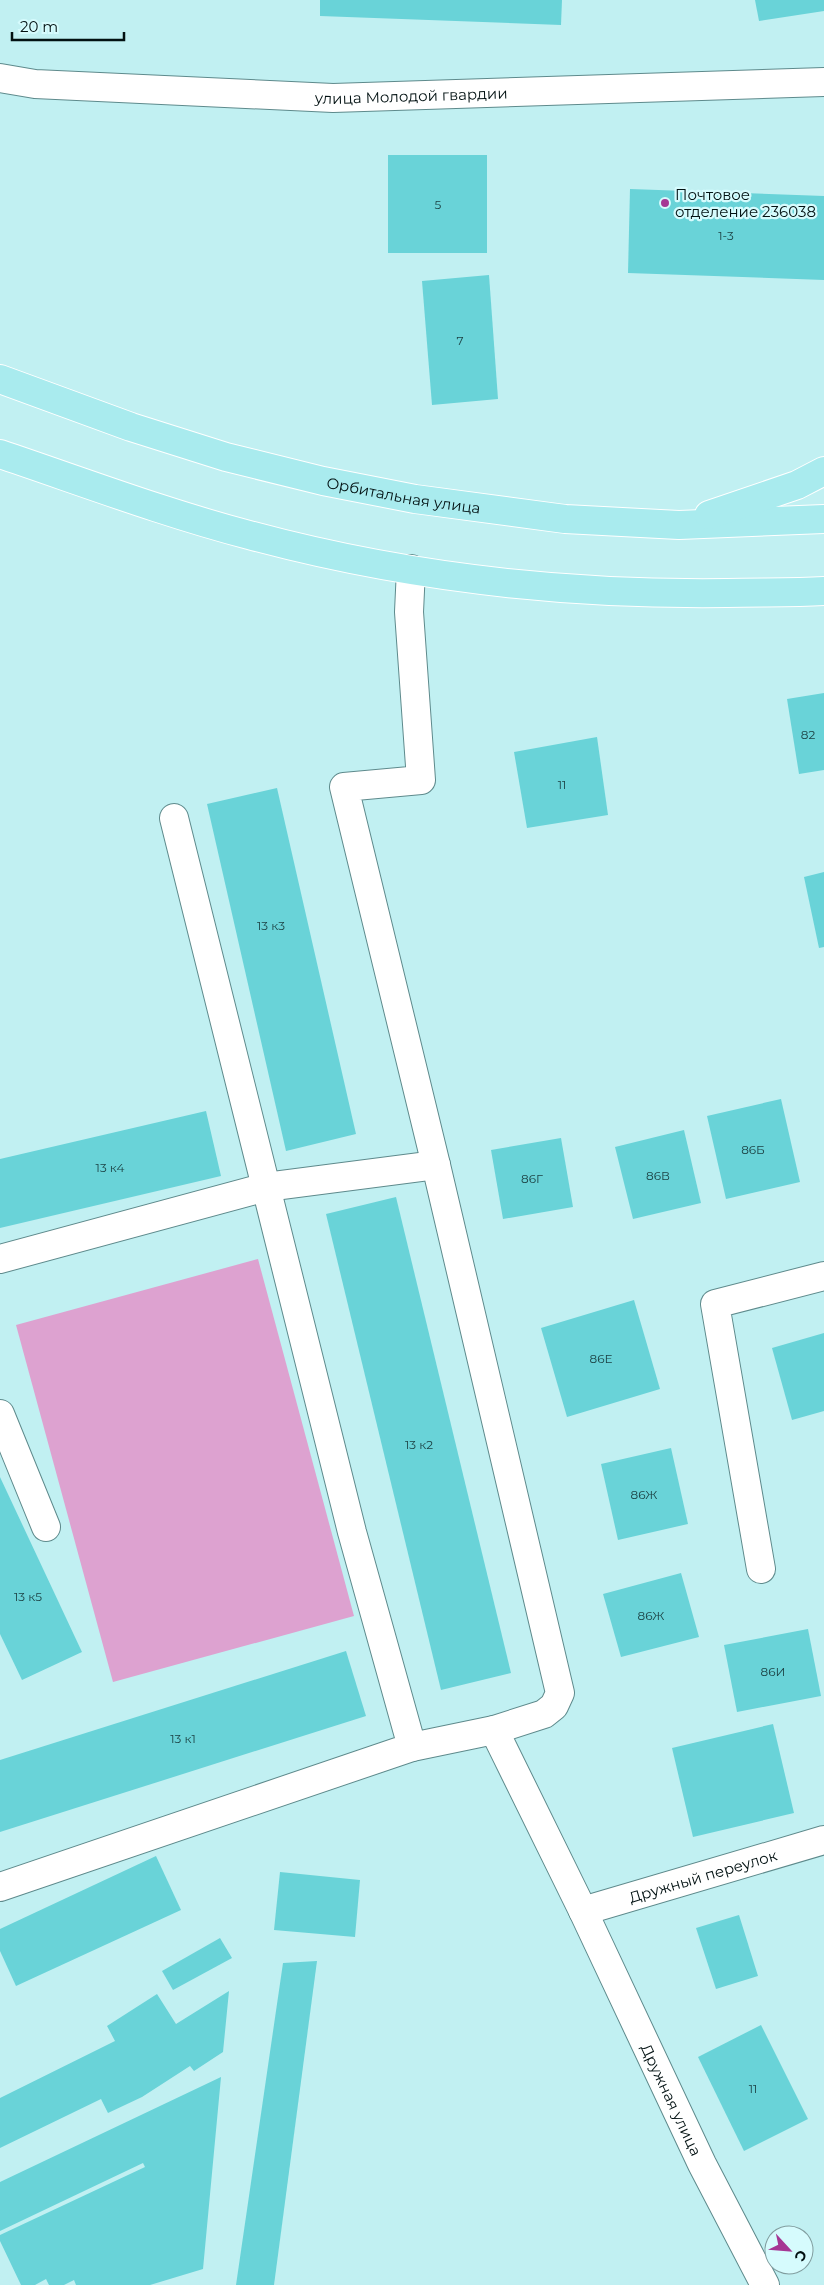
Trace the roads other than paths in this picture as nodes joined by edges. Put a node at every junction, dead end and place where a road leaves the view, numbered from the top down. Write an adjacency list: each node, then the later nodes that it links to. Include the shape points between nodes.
1 (0, 78): 2 (street, улица Молодой гвардии, via 35,84 333,98)
2 (824, 82)
3 (0, 379): 7 (main road, Орбитальная улица, via 207,451 323,481 488,510 565,519)
4 (0, 454): 8 (main road, via 250,536)
5 (824, 471): 7 (main road, via 798,485)
6 (824, 519): 7 (main road, Орбитальная улица)
7 (679, 525)
8 (411, 569): 9 (main road, via 462,578 569,589 678,594); 11 (street, via 409,612 421,780 344,787)
9 (820, 592)
10 (174, 818): 12 (street)
11 (436, 1165): 12 (street); 18 (street, via 560,1693 554,1706 544,1714)
12 (266, 1187): 13 (street); 19 (street, via 352,1532)
13 (0, 1260)
14 (824, 1276): 17 (street, via 715,1304)
15 (0, 1414): 16 (street)
16 (46, 1527)
17 (761, 1568)
18 (494, 1730): 19 (street); 22 (street, Дружная улица)
19 (412, 1747): 21 (street)
20 (824, 1840): 22 (street, Дружный переулок)
21 (0, 1887)
22 (583, 1912): 23 (street, Дружная улица, via 702,2164)
23 (766, 2285)

